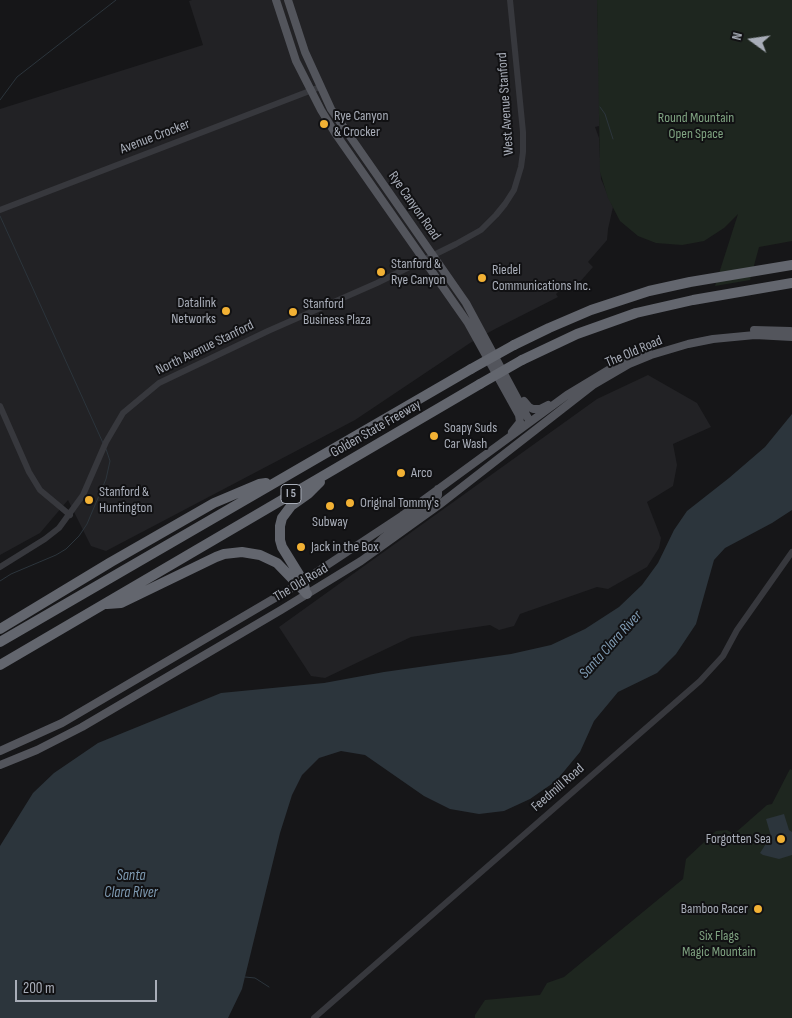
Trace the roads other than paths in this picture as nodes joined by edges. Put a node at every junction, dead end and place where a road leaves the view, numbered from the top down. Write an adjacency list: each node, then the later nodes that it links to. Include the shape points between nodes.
1 (276, 0): 5 (main road, Rye Canyon Road)
2 (288, 0): 4 (main road, Rye Canyon Road, via 297,33)
3 (510, 0): 7 (street, West Avenue Stanford, via 523,132 519,174 508,201 488,223 469,238)
4 (320, 88): 5 (street, Avenue Crocker); 7 (main road, Rye Canyon Road, via 346,132)
5 (310, 91): 6 (street, Avenue Crocker); 8 (main road, Rye Canyon Road, via 335,134)
6 (0, 210)
7 (434, 255): 8 (street, North Avenue Stanford); 15 (main road, Rye Canyon Road)
8 (425, 259): 11 (main road, Rye Canyon Road); 24 (street, North Avenue Stanford, via 159,383 123,413)
9 (792, 265): 22 (highway, Golden State Freeway / I 5, bridge, via 669,286 570,319 514,345)
10 (792, 283): 21 (highway, Golden State Freeway / I 5, bridge, via 673,304 617,319 571,337 522,360)
11 (466, 319): 18 (main road, Rye Canyon Road, via 471,321); 20 (main road, Rye Canyon Road, via 520,415 520,422)
12 (792, 332): 13 (main road, The Old Road, via 759,330)
13 (709, 337): 14 (main road, The Old Road); 16 (main road, The Old Road, via 654,349); 19 (main road, The Old Road, via 629,364 593,385)
14 (792, 337)
15 (486, 340): 16 (main road, via 525,404 533,409 546,406 578,384); 18 (main road, Rye Canyon Road)
16 (620, 363): 18 (main road, The Old Road)
17 (0, 406): 24 (street, via 40,490)
18 (530, 422): 19 (main road, Rye Canyon Road); 20 (main road, The Old Road)
19 (536, 429): 26 (main road, The Old Road)
20 (502, 442): 23 (main road, The Old Road)
21 (331, 471): 30 (highway, via 282,518 280,540); 32 (highway, Golden State Freeway / I 5)
22 (274, 482): 33 (highway, via 259,484 214,503); 34 (highway, Golden State Freeway / I 5)
23 (438, 489): 25 (main road, The Old Road); 26 (main road, via 435,499 410,519)
24 (70, 515): 29 (street, North Avenue Stanford, via 45,539)
25 (404, 515): 27 (main road, via 401,525 377,544); 30 (main road, The Old Road)
26 (408, 526): 27 (main road, The Old Road)
27 (376, 550): 31 (main road, The Old Road)
28 (792, 552): 38 (street, Feedmill Road, via 737,630 723,656 700,681)
29 (0, 567)
30 (300, 583): 31 (highway); 32 (highway, via 269,558 251,553 232,553 191,568 121,602); 36 (main road, The Old Road, via 62,723)
31 (307, 594): 37 (main road, The Old Road, via 82,727)
32 (103, 604): 35 (highway, Golden State Freeway / I 5)
33 (0, 629)
34 (0, 642)
35 (0, 665)
36 (0, 751)
37 (0, 765)
38 (314, 1018)

